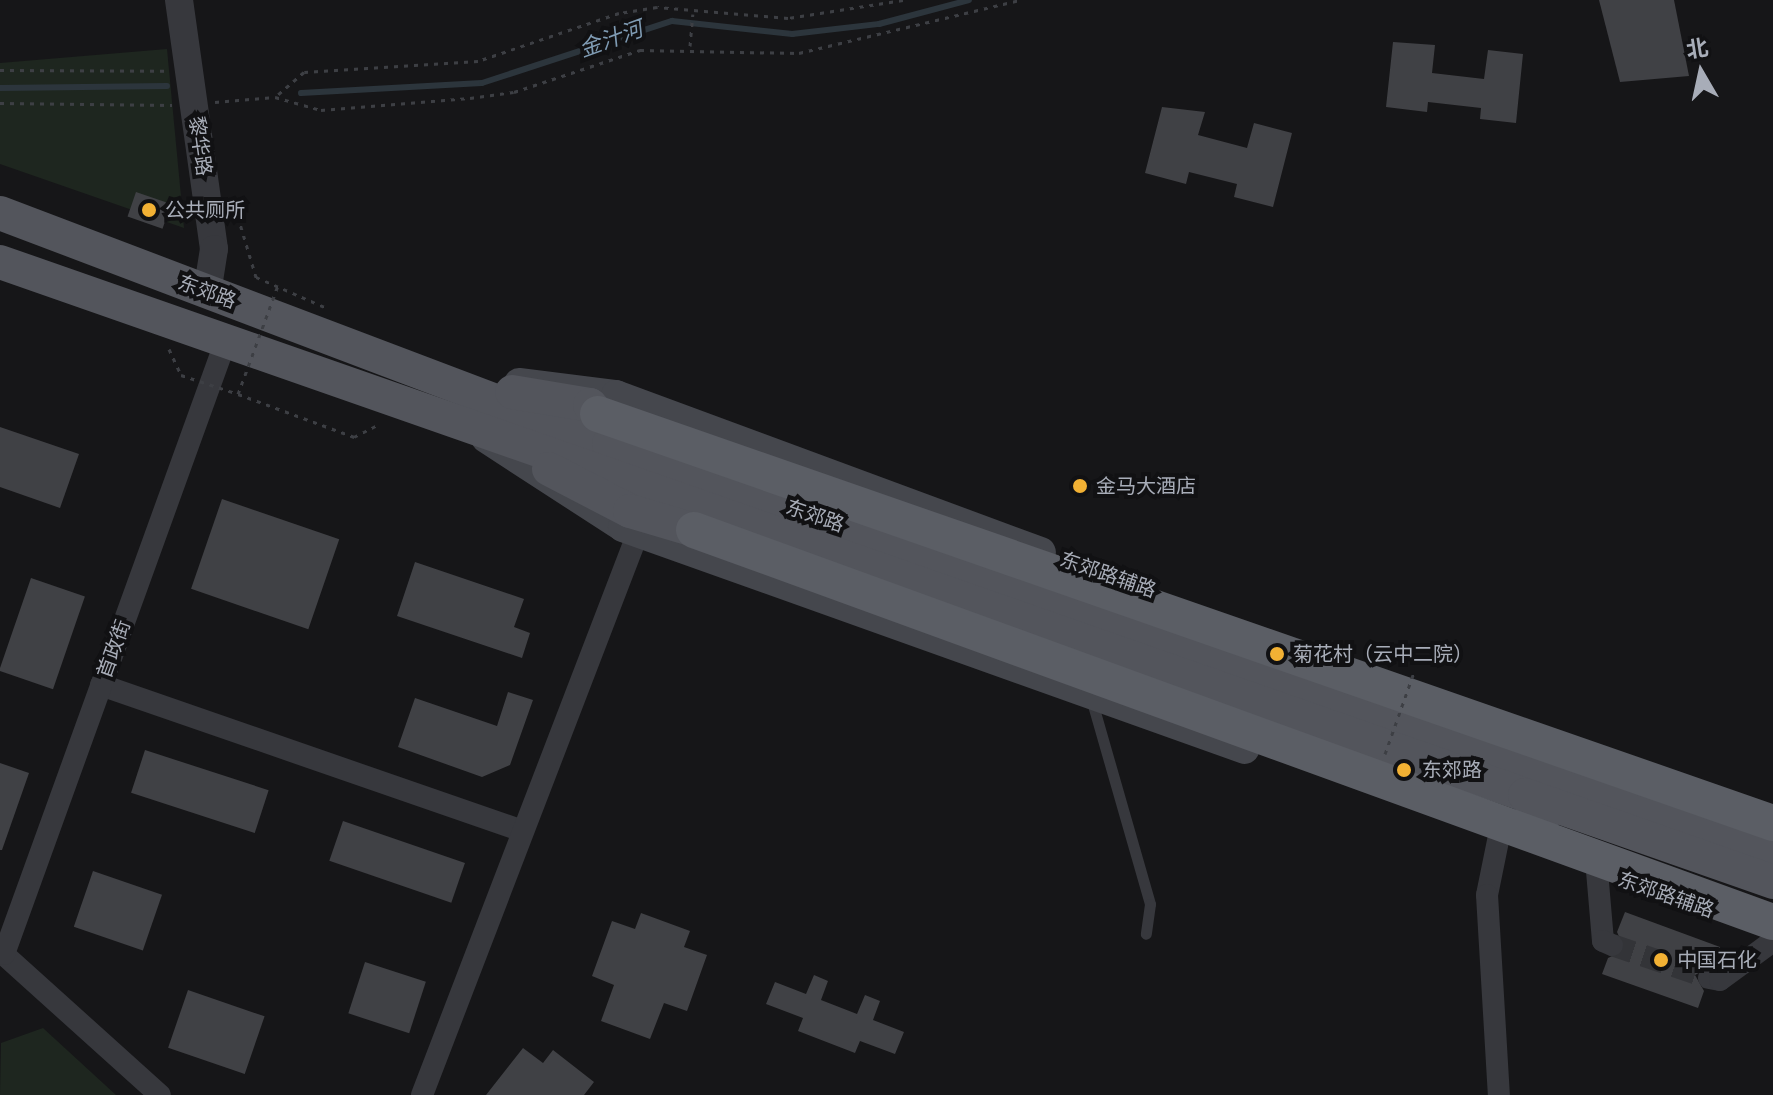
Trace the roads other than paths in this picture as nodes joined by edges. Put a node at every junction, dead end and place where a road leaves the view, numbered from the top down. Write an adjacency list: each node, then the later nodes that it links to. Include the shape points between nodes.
1 (179, 0): 4 (street, 黎华路, via 214,249)
2 (0, 213): 4 (main road, 东郊路)
3 (0, 262): 5 (main road, 东郊路)
4 (207, 293): 6 (main road, 东郊路)
5 (225, 343): 7 (main road, 东郊路); 11 (street, 首政街)
6 (439, 377): 8 (main road, via 571,400); 14 (main road, 东郊路辅路, via 472,385 568,383 616,395 1032,548); 18 (main road, 东郊路, via 609,444)
7 (430, 411): 9 (main road, via 630,511); 10 (main road, 东郊路辅路); 13 (main road, 东郊路)
8 (598, 414): 15 (highway)
9 (694, 530): 21 (highway, bridge)
10 (638, 533): 12 (main road, 东郊路辅路); 16 (street)
11 (101, 685): 16 (street); 26 (street, 首政街)
12 (1089, 694): 17 (main road, 东郊路辅路); 23 (lane, via 1150,904)
13 (1525, 795): 19 (main road); 20 (main road, 东郊路, bridge)
14 (1773, 804)
15 (1773, 823)
16 (522, 831): 29 (street)
17 (1499, 836): 19 (main road, 东郊路辅路); 30 (street, via 1487,895)
18 (1773, 849)
19 (1597, 871): 22 (main road, 东郊路辅路); 25 (street, via 1603,941)
20 (1773, 882)
21 (1773, 922)
22 (1773, 931)
23 (1146, 934)
24 (1773, 941): 27 (street, via 1720,980)
25 (1612, 945)
26 (1, 956): 28 (street)
27 (1709, 978)
28 (160, 1095)
29 (422, 1095)
30 (1499, 1095)

